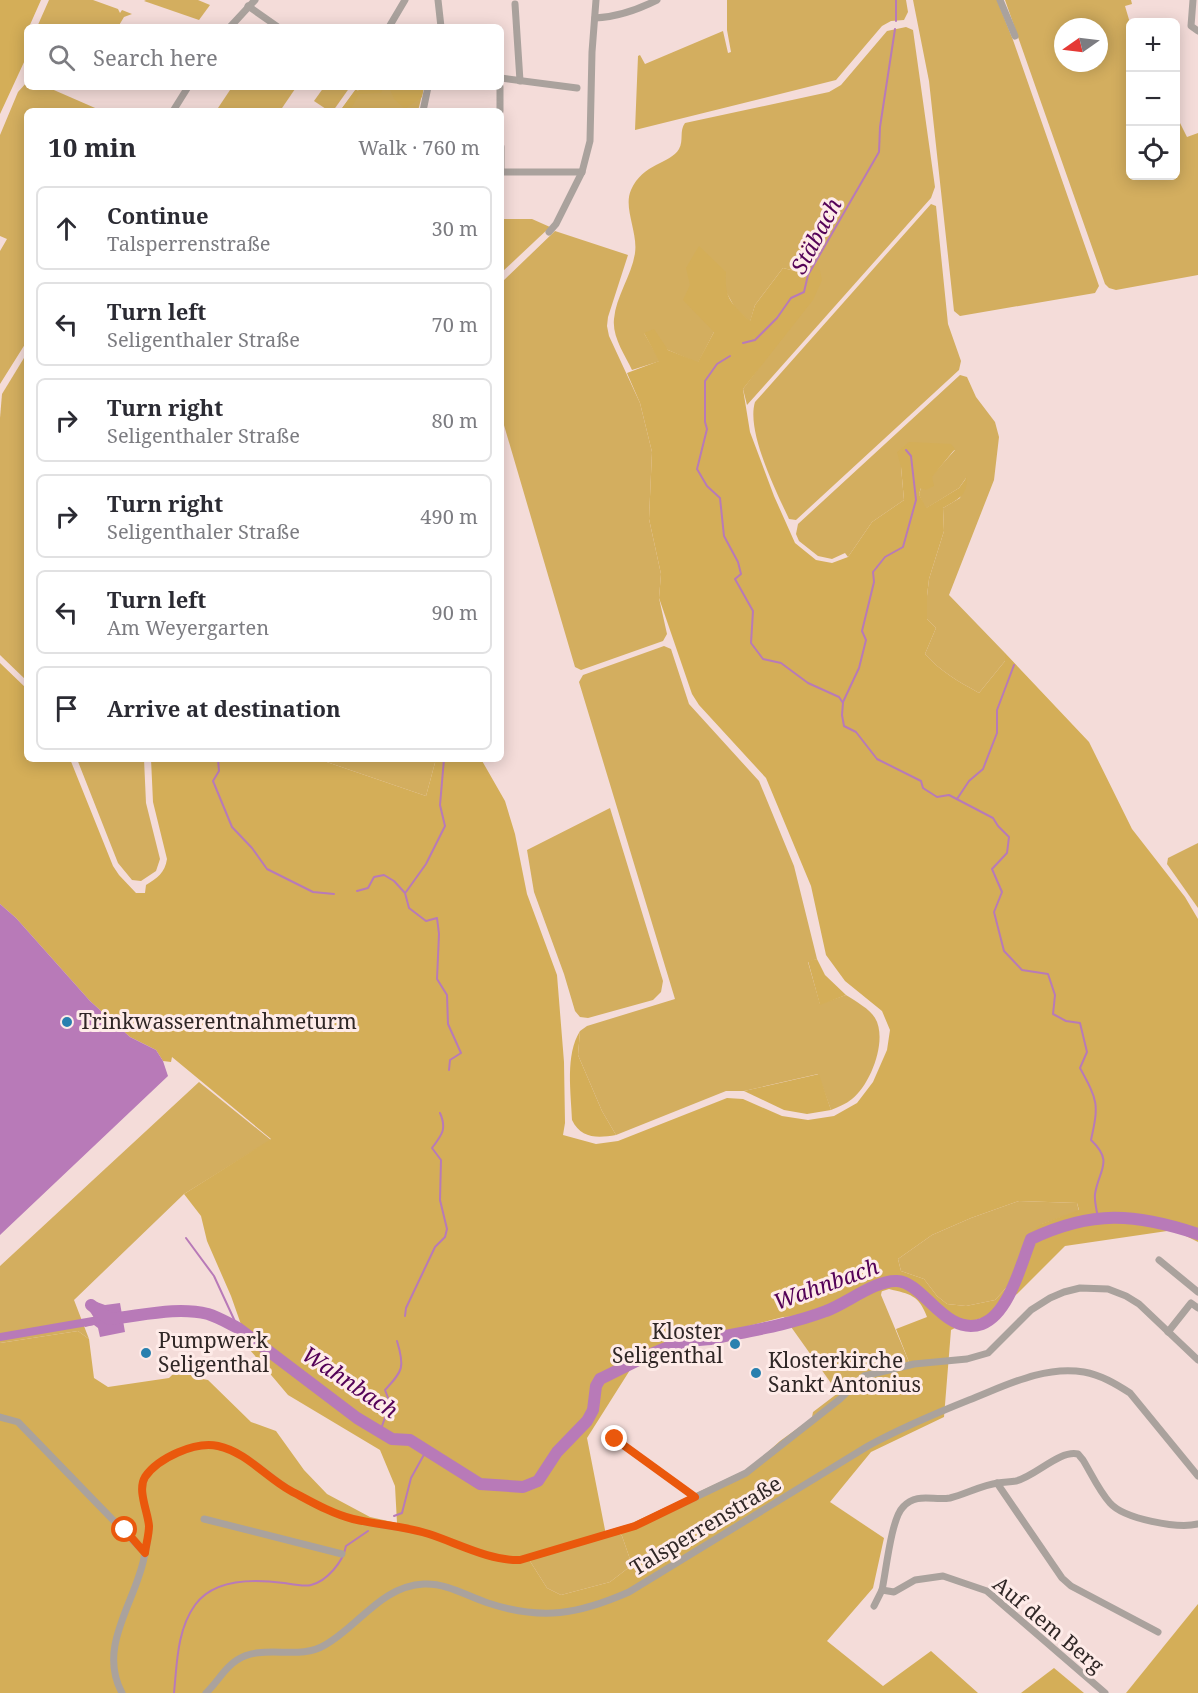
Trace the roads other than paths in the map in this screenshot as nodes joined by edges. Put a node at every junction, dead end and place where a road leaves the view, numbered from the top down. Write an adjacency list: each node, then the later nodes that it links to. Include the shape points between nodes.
1 (255, 0): 9 (street)
2 (405, 0): 13 (street)
3 (438, 0): 14 (street)
4 (596, 0): 10 (street)
5 (657, 0): 10 (street, via 612,17)
6 (1000, 0): 16 (street)
7 (1193, 0): 15 (street, via 1191,26)
8 (515, 4): 18 (street)
9 (248, 6): 11 (street); 12 (street)
10 (595, 18): 27 (street, via 590,141)
11 (233, 24)
12 (274, 24)
13 (391, 24)
14 (441, 24)
15 (1198, 31)
16 (1015, 36)
17 (504, 78): 18 (street)
18 (519, 81): 19 (street)
19 (577, 88)
20 (186, 90): 23 (street)
21 (427, 90): 24 (street)
22 (500, 90): 25 (street)
23 (175, 108)
24 (424, 108)
25 (500, 108)
26 (504, 172): 27 (street)
27 (582, 172): 28 (street)
28 (549, 232)
29 (1159, 1260): 30 (street)
30 (1198, 1293): 31 (street)
31 (1195, 1306): 32 (street)
32 (1168, 1332): 33 (street); 38 (street, via 1138,1304 1117,1292 1096,1288 1064,1292 1031,1310 988,1353 864,1376 746,1473)
33 (1198, 1360)
34 (0, 1417): 41 (street, via 18,1422)
35 (615, 1439): 38 (street)
36 (1198, 1476): 47 (street, Talsperrenstraße, via 1124,1389 1084,1372 1036,1374 905,1426 629,1592 604,1603 549,1614 519,1611 441,1585 421,1584 376,1602 325,1646 237,1660)
37 (997, 1483): 40 (street, via 1028,1477 1060,1457 1078,1454 1108,1502 1118,1511 1167,1525); 43 (street, via 948,1498 921,1497 900,1508); 45 (street, via 1062,1578)
38 (695, 1497): 41 (street, via 635,1526 544,1554 510,1560 407,1528 351,1519 288,1489 239,1455 218,1446 197,1446 165,1460 144,1478 149,1527)
39 (204, 1520): 42 (street)
40 (1198, 1524)
41 (145, 1553): 46 (street, via 114,1649 113,1664)
42 (342, 1554)
43 (882, 1590): 44 (street); 48 (street, Auf dem Berg, via 894,1592 915,1580 943,1576 987,1591)
44 (874, 1606)
45 (1158, 1632)
46 (122, 1693)
47 (206, 1693)
48 (1105, 1693)

